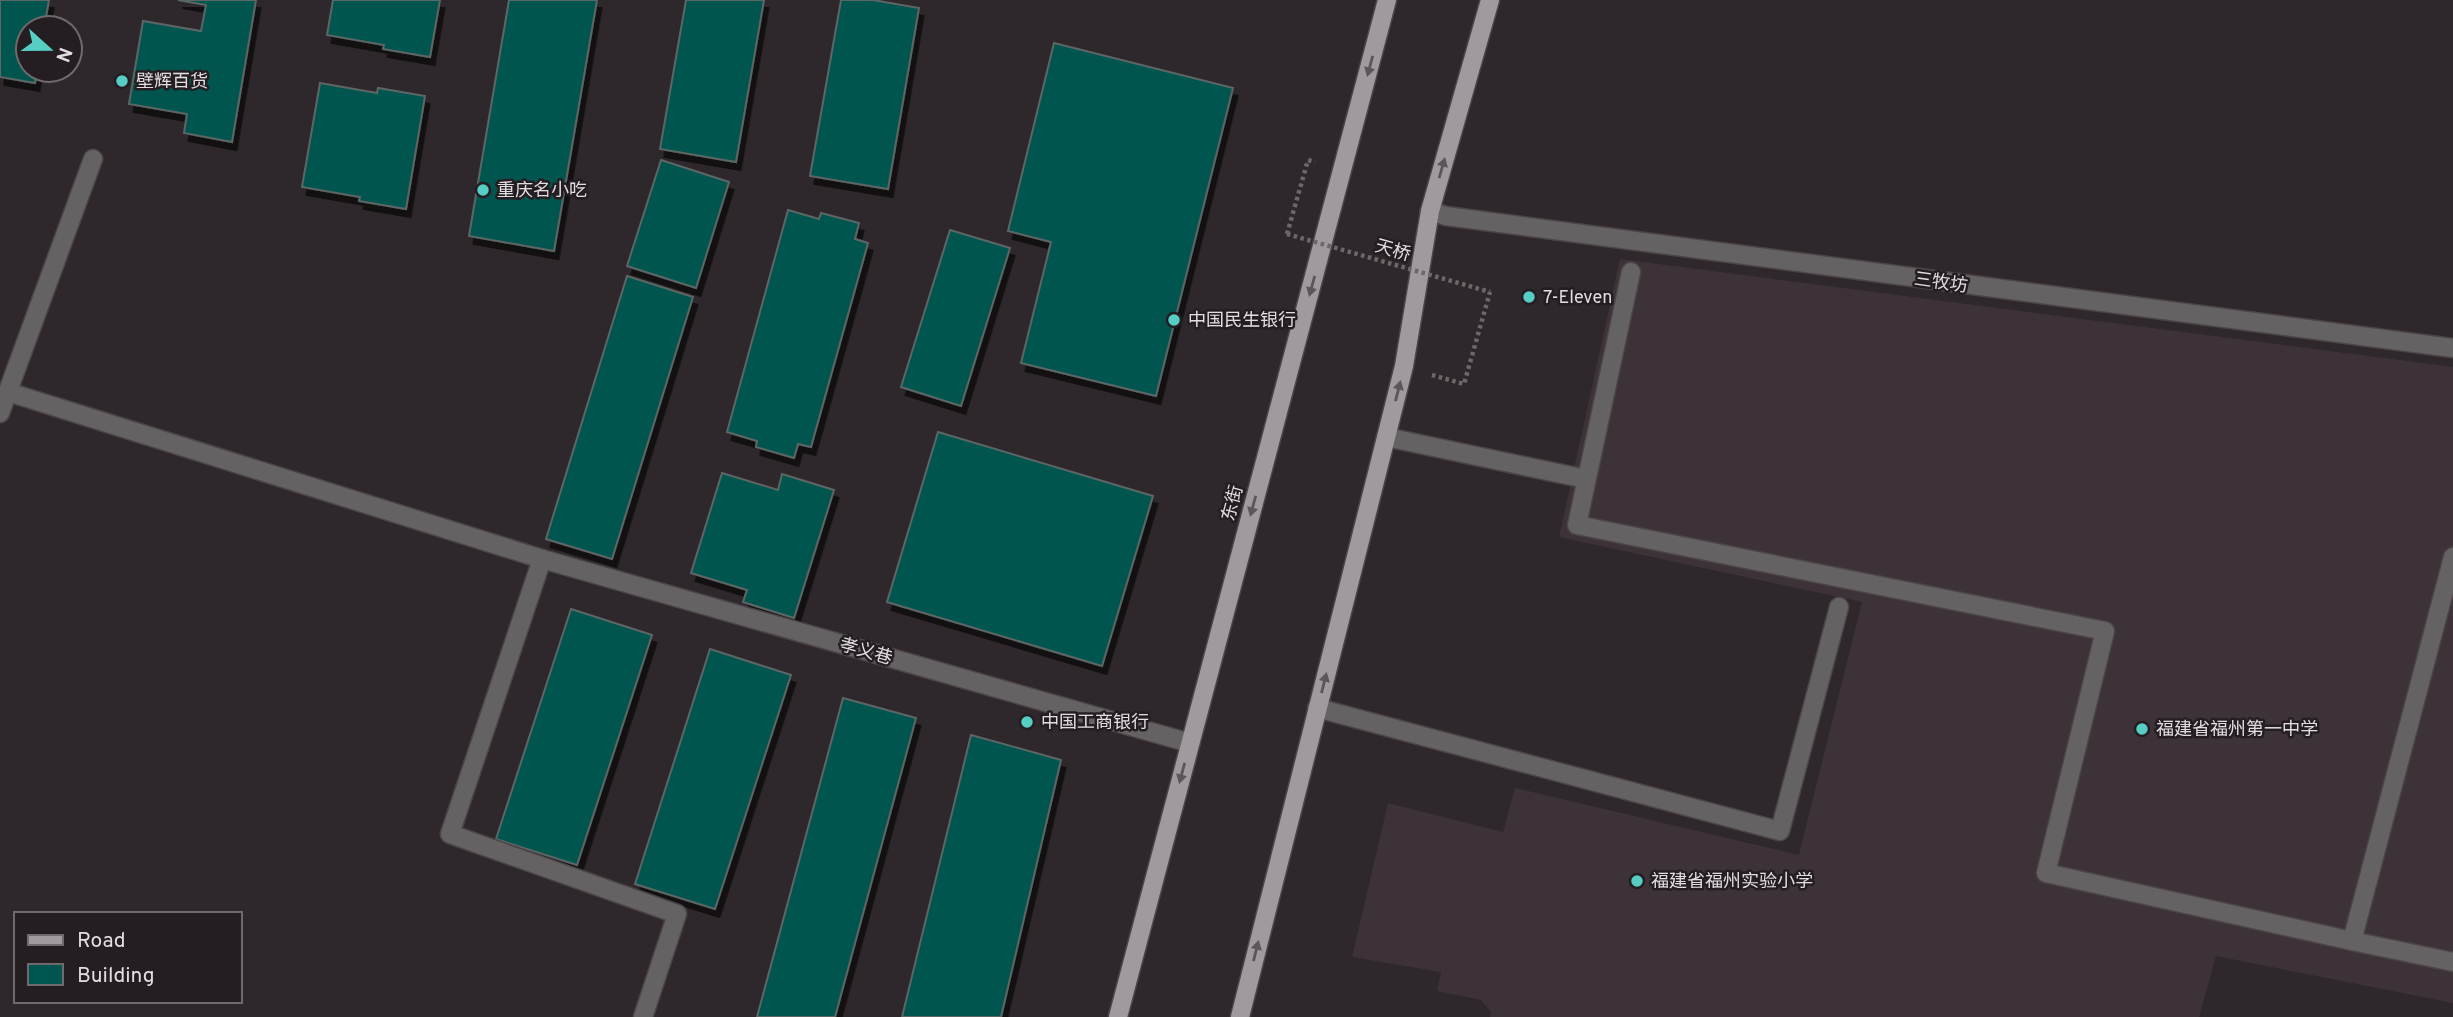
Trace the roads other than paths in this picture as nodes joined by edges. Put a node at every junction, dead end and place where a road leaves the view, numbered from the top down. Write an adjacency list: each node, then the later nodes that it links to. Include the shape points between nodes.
1 (1387, 0): 15 (main road, 东街, one-way to 15)
2 (1490, 0): 4 (main road, one-way to 2)
3 (93, 159): 7 (street)
4 (1430, 211): 6 (street, 三牧坊); 9 (main road, one-way to 4, via 1404,366)
5 (1630, 272): 10 (street)
6 (2453, 348)
7 (8, 392): 8 (street); 12 (street, 孝义巷)
8 (0, 413)
9 (1386, 437): 10 (street); 14 (main road, one-way to 9)
10 (1587, 479): 16 (street, via 1577,525 2105,631 2046,873)
11 (2453, 557): 16 (street)
12 (542, 559): 15 (street, 孝义巷); 18 (street, via 450,834 677,914)
13 (1839, 607): 14 (street, via 1780,831)
14 (1317, 708): 20 (main road, one-way to 14)
15 (1190, 743): 19 (main road, 东街, one-way to 19)
16 (2351, 942): 17 (street)
17 (2453, 962)
18 (643, 1017)
19 (1118, 1017)
20 (1240, 1017)

